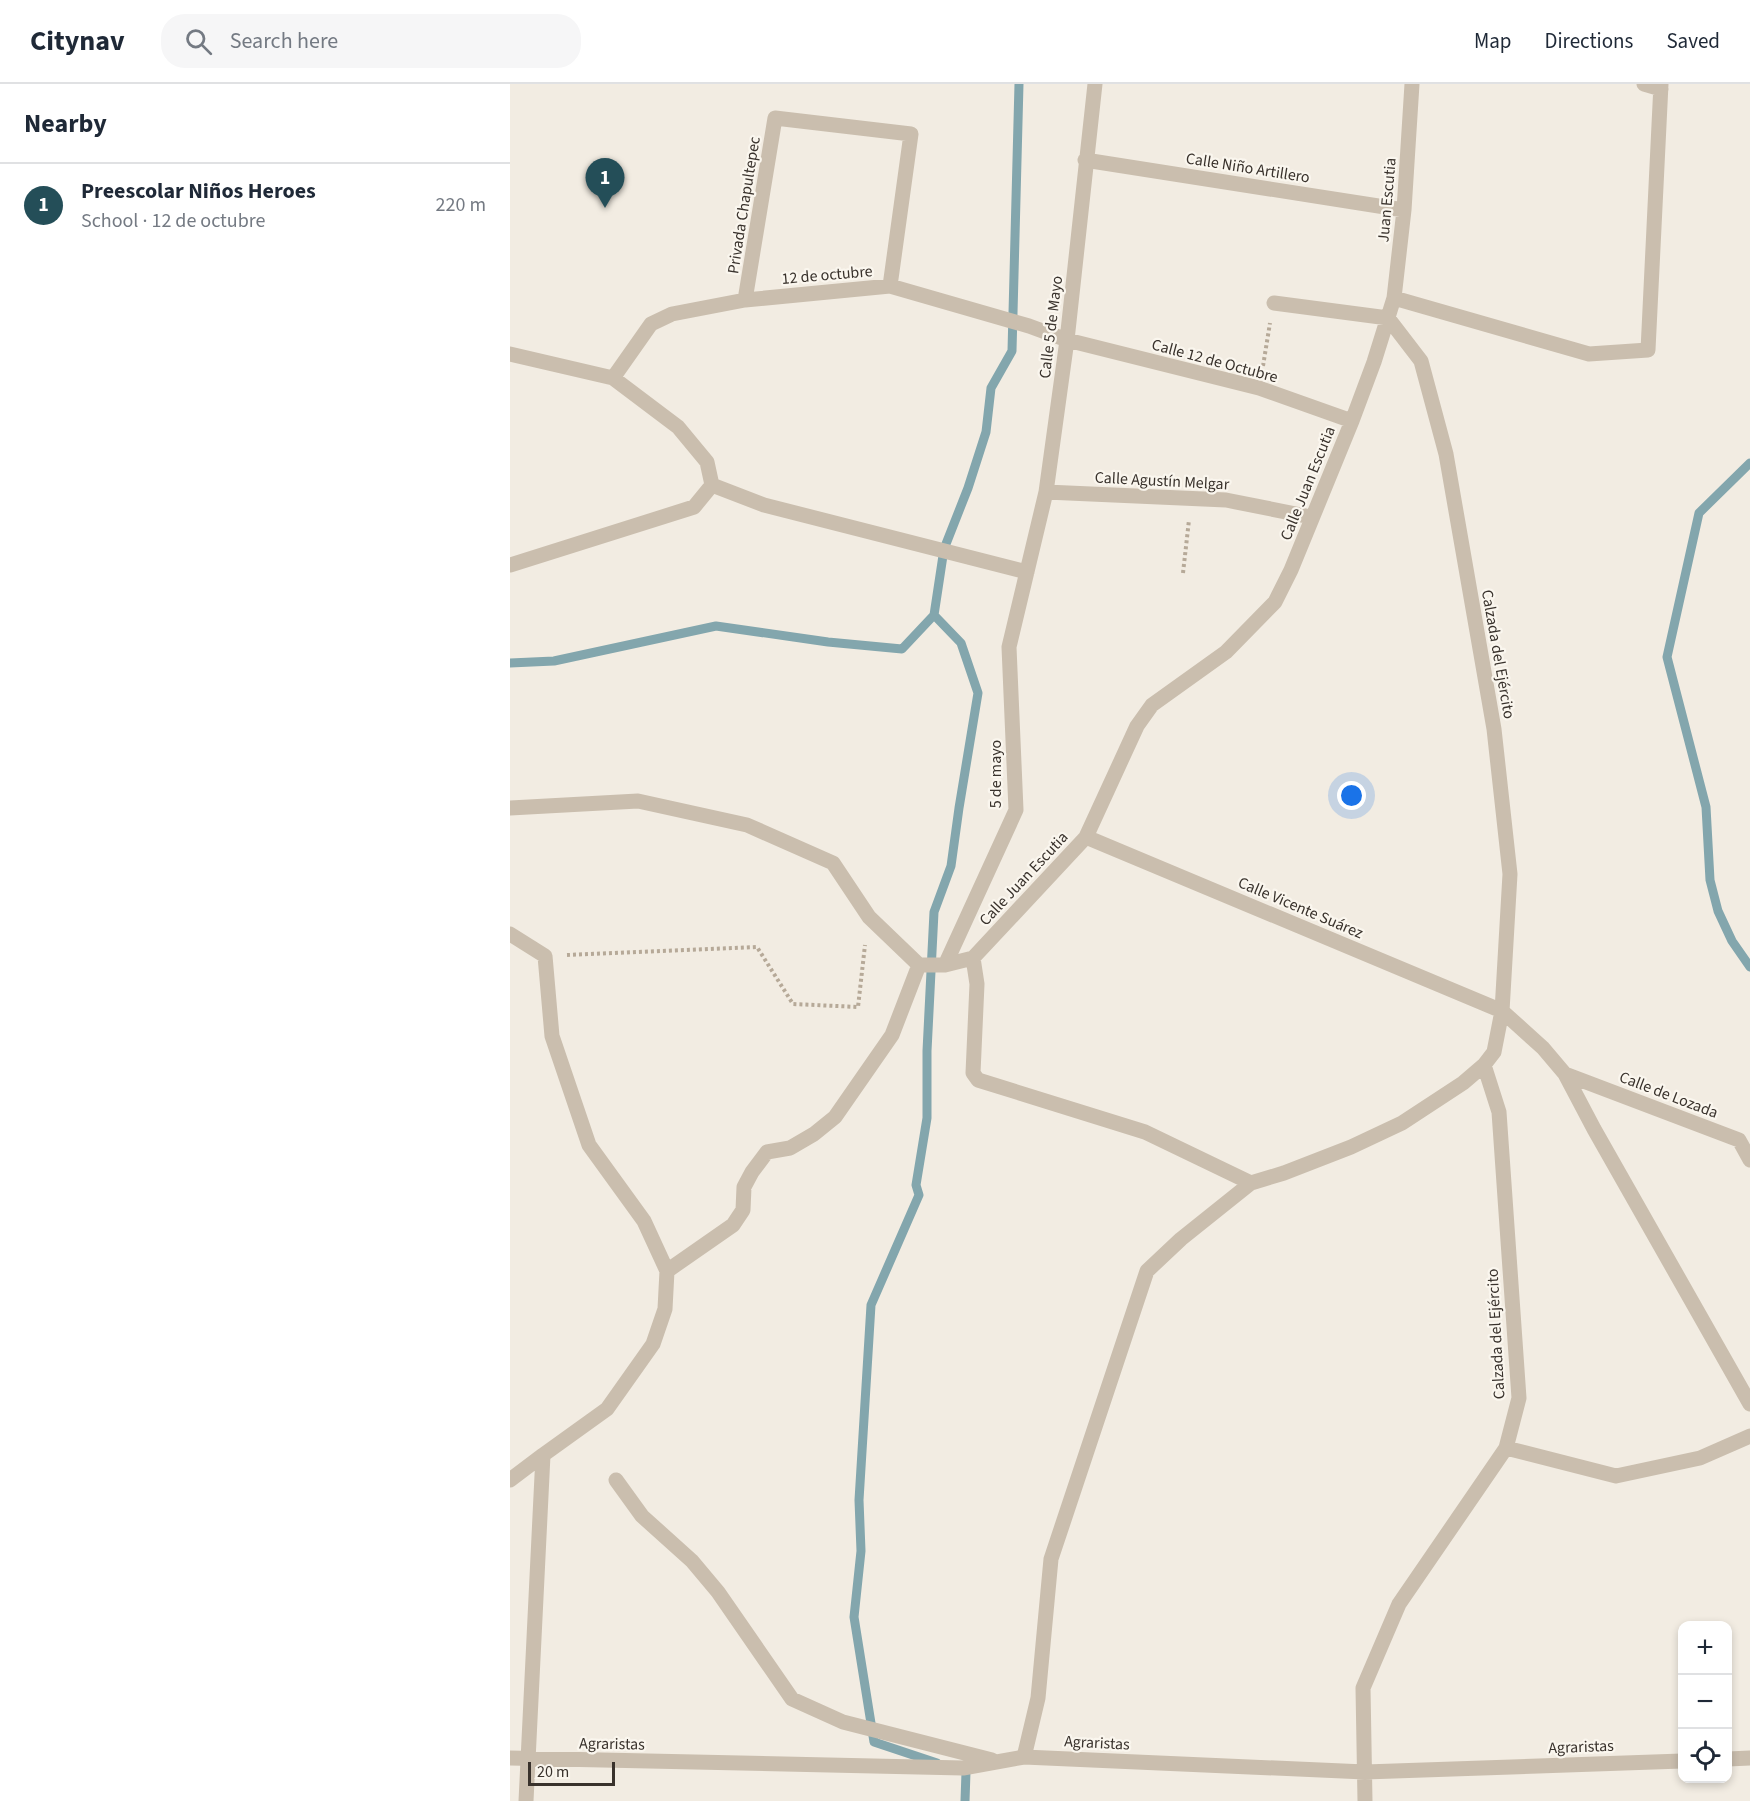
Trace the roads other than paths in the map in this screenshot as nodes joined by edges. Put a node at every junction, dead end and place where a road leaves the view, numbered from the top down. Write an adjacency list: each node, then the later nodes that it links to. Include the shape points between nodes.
1 (1095, 84): 5 (street, Calle 5 de Mayo)
2 (1412, 84): 6 (street, Juan Escutia)
3 (1644, 84): 4 (street)
4 (1661, 86): 8 (street, via 1648,350 1589,354)
5 (1085, 160): 6 (street, Calle Niño Artillero); 12 (street, Calle 5 de Mayo)
6 (1404, 210): 8 (street, Juan Escutia)
7 (890, 286): 9 (street, 12 de octubre); 9 (street, Privada Chapultepec, via 911,134 775,118); 12 (street, 12 de octubre)
8 (1394, 298): 11 (street, Juan Escutia)
9 (745, 300): 14 (street, 12 de octubre, via 672,314 651,324)
10 (1274, 303): 11 (street)
11 (1388, 318): 15 (street, Calle Juan Escutia); 27 (street, Calzada del Ejército, via 1421,361 1446,454 1494,729 1510,874)
12 (1067, 340): 15 (street, Calle 12 de Octubre, via 1259,388); 17 (street, Calle 5 de Mayo)
13 (510, 354): 14 (street)
14 (613, 378): 16 (street, via 678,427 707,462)
15 (1352, 421): 18 (street, Calle Juan Escutia)
16 (712, 485): 19 (street, via 693,507); 20 (street, via 764,505)
17 (1046, 492): 18 (street, Calle Agustín Melgar, via 1226,500); 20 (street, Calle 5 de Mayo)
18 (1311, 517): 22 (street, Calle Juan Escutia, via 1275,602 1226,652 1152,705 1137,726)
19 (510, 565)
20 (1027, 572): 25 (street, 5 de mayo, via 1009,647 1016,810)
21 (510, 808): 26 (street, via 638,801 747,825 833,863 869,917)
22 (1086, 837): 24 (street, Calle Juan Escutia); 27 (street, Calle Vicente Suárez)
23 (510, 934): 32 (street, via 545,956 552,1036 589,1145 644,1221)
24 (973, 958): 25 (street); 31 (street, via 977,984 973,1073 978,1080 1145,1132)
25 (945, 964): 26 (street)
26 (919, 965): 32 (street, via 892,1035 835,1117 790,1148 767,1152 744,1187 742,1210 733,1225)
27 (1502, 1011): 28 (street, Calzada del Ejército, via 1494,1052); 29 (street)
28 (1484, 1065): 31 (street, via 1402,1123 1351,1147); 35 (street, Calzada del Ejército, via 1499,1112 1519,1398)
29 (1565, 1074): 30 (street, Calle de Lozada, via 1739,1140); 33 (street)
30 (1750, 1160)
31 (1251, 1183): 39 (street, via 1147,1271 1051,1559 1038,1698)
32 (668, 1272): 36 (street, via 665,1310 653,1344 607,1409)
33 (1750, 1404)
34 (1750, 1436): 35 (street, via 1700,1458 1617,1476)
35 (1506, 1448): 46 (street, Calzada del Ejército, via 1400,1604 1363,1688)
36 (543, 1455): 37 (street); 42 (street)
37 (510, 1480)
38 (616, 1480): 44 (street, via 642,1516 692,1561 718,1592 792,1699 843,1722)
39 (1024, 1757): 44 (street, Agraristas); 46 (street, Agraristas)
40 (510, 1758): 42 (street, Agraristas)
41 (1750, 1758): 43 (street)
42 (529, 1759): 44 (street, Agraristas, via 963,1768); 47 (street)
43 (1732, 1759)
44 (999, 1761)
45 (1678, 1761): 46 (street, Agraristas)
46 (1365, 1772): 48 (street, Calzada del Ejército)
47 (526, 1801)
48 (1365, 1801)

